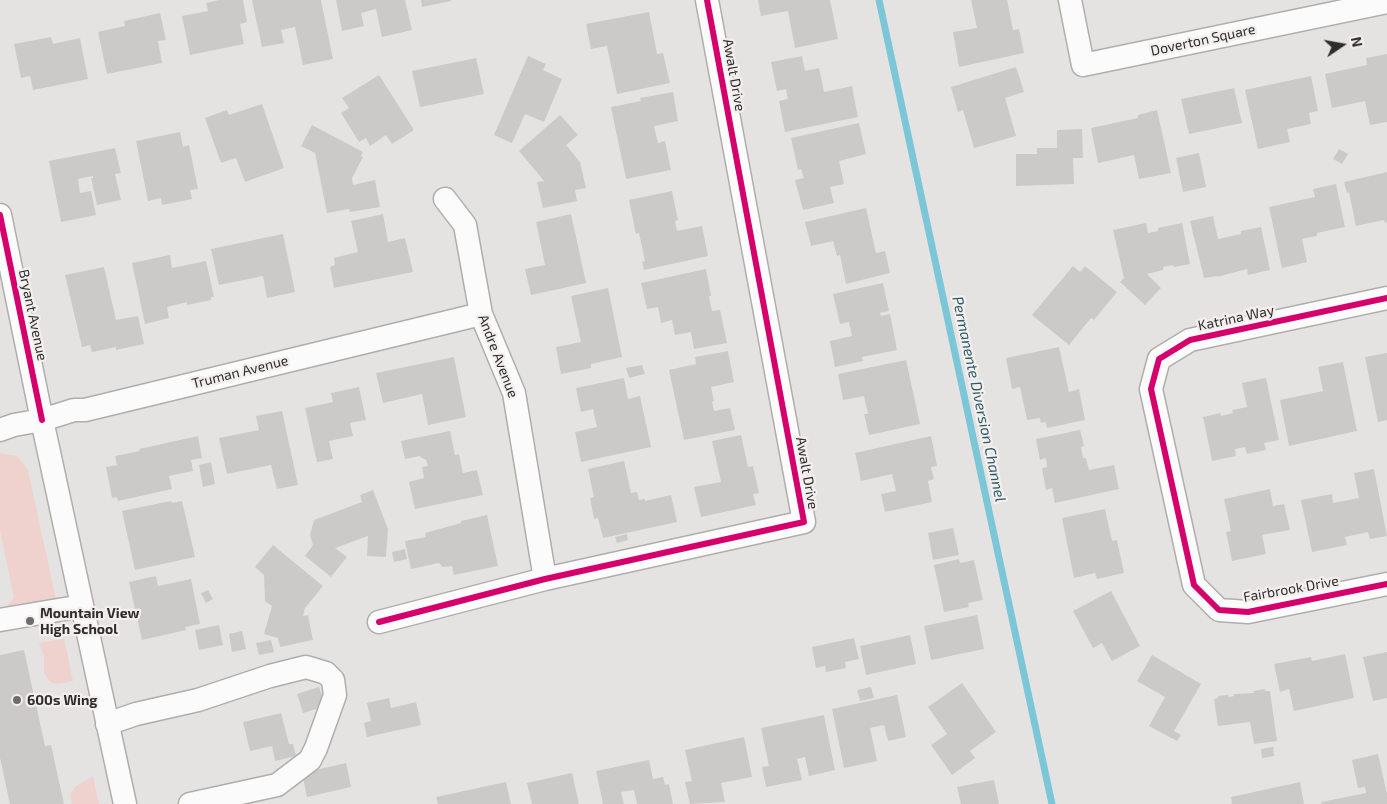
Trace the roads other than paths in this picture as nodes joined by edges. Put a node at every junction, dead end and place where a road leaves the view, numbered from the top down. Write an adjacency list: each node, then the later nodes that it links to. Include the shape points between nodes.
1 (707, 0): 11 (street, Awalt Drive, via 804,522)
2 (1070, 0): 3 (street, Doverton Square, via 1083,64)
3 (1387, 2)
4 (446, 199): 7 (street, Andre Avenue, via 465,225)
5 (0, 215): 8 (street, Bryant Avenue)
6 (1387, 298): 10 (street, Katrina Way, via 1190,340 1159,359 1151,389)
7 (481, 314): 8 (street, Truman Avenue); 11 (street, Andre Avenue, via 514,393)
8 (42, 420): 9 (street, Truman Avenue); 13 (street, Bryant Avenue)
9 (0, 430)
10 (1171, 482): 12 (street, Fairbrook Drive, via 1194,585 1220,610 1248,612)
11 (545, 579): 15 (street, Awalt Drive)
12 (1387, 584)
13 (82, 606): 14 (street); 16 (street, Bryant Avenue)
14 (0, 620)
15 (379, 622)
16 (107, 724): 17 (street, Bryant Avenue); 18 (street, via 306,667 326,673 333,680 335,695 310,760 276,785)
17 (124, 804)
18 (190, 804)

